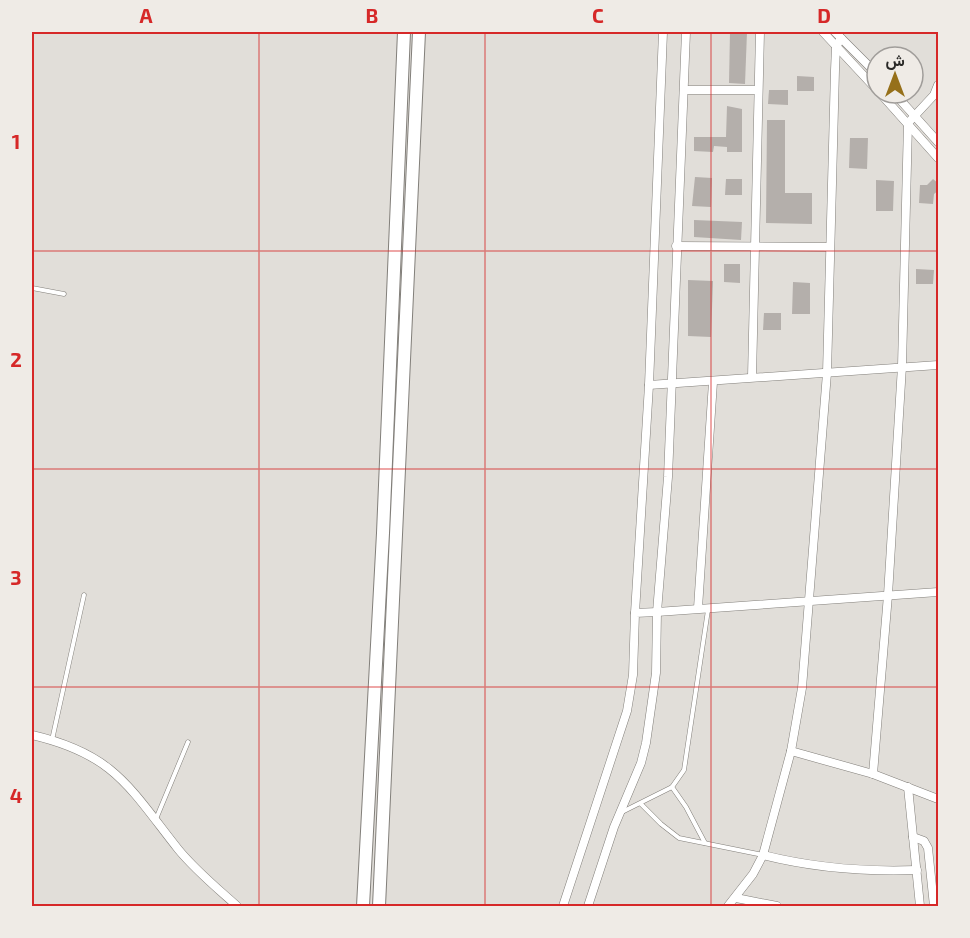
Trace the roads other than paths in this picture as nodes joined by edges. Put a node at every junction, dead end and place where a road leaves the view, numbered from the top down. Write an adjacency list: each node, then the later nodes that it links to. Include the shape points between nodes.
1 (404, 32): 57 (highway)
2 (419, 32): 58 (highway)
3 (663, 32): 30 (street)
4 (686, 32): 12 (street)
5 (760, 32): 13 (street)
6 (823, 32): 8 (street)
7 (838, 35): 8 (street); 9 (street)
8 (836, 47): 10 (street); 21 (street)
9 (865, 63)
10 (865, 77)
11 (939, 85): 16 (street)
12 (684, 90): 13 (street); 20 (street)
13 (758, 90): 22 (street)
14 (892, 105): 17 (street)
15 (905, 105): 16 (street)
16 (915, 116): 17 (street); 18 (street)
17 (908, 123): 19 (street); 26 (street)
18 (939, 142)
19 (939, 158)
20 (676, 246): 22 (street); 31 (street)
21 (829, 247): 22 (street); 27 (street)
22 (754, 248): 28 (street)
23 (32, 288): 24 (lane)
24 (64, 294)
25 (939, 365): 26 (street)
26 (902, 366): 27 (street); 34 (street)
27 (827, 373): 28 (street); 35 (street)
28 (752, 377): 29 (street)
29 (713, 382): 31 (street); 37 (street)
30 (649, 385): 31 (street); 39 (street)
31 (671, 385): 38 (street)
32 (939, 592): 34 (street)
33 (84, 595): 41 (lane)
34 (888, 595): 35 (street); 44 (street)
35 (811, 600): 36 (street); 43 (street)
36 (709, 607): 37 (street); 45 (lane, via 687,761)
37 (698, 608): 38 (street)
38 (657, 612): 39 (street); 49 (street, via 651,714 641,763)
39 (635, 613): 59 (street, via 633,675 623,726)
40 (32, 735): 41 (street)
41 (52, 740): 50 (street, via 83,750 118,774)
42 (188, 742): 50 (lane)
43 (791, 751): 44 (street); 53 (street)
44 (873, 774): 46 (street)
45 (672, 787): 48 (lane); 52 (lane)
46 (908, 787): 47 (street); 51 (street)
47 (939, 799)
48 (641, 804): 49 (lane); 52 (lane, via 679,838)
49 (620, 814): 60 (street)
50 (156, 819): 56 (street, via 187,859)
51 (913, 837): 54 (street); 64 (street, via 924,841 928,848)
52 (705, 844): 53 (lane)
53 (763, 855): 54 (street, via 853,871); 55 (street)
54 (917, 870): 63 (street)
55 (736, 898): 61 (street); 62 (street)
56 (237, 906)
57 (363, 906)
58 (379, 906)
59 (563, 906)
60 (588, 906)
61 (728, 906)
62 (772, 906)
63 (920, 906)
64 (934, 906)

